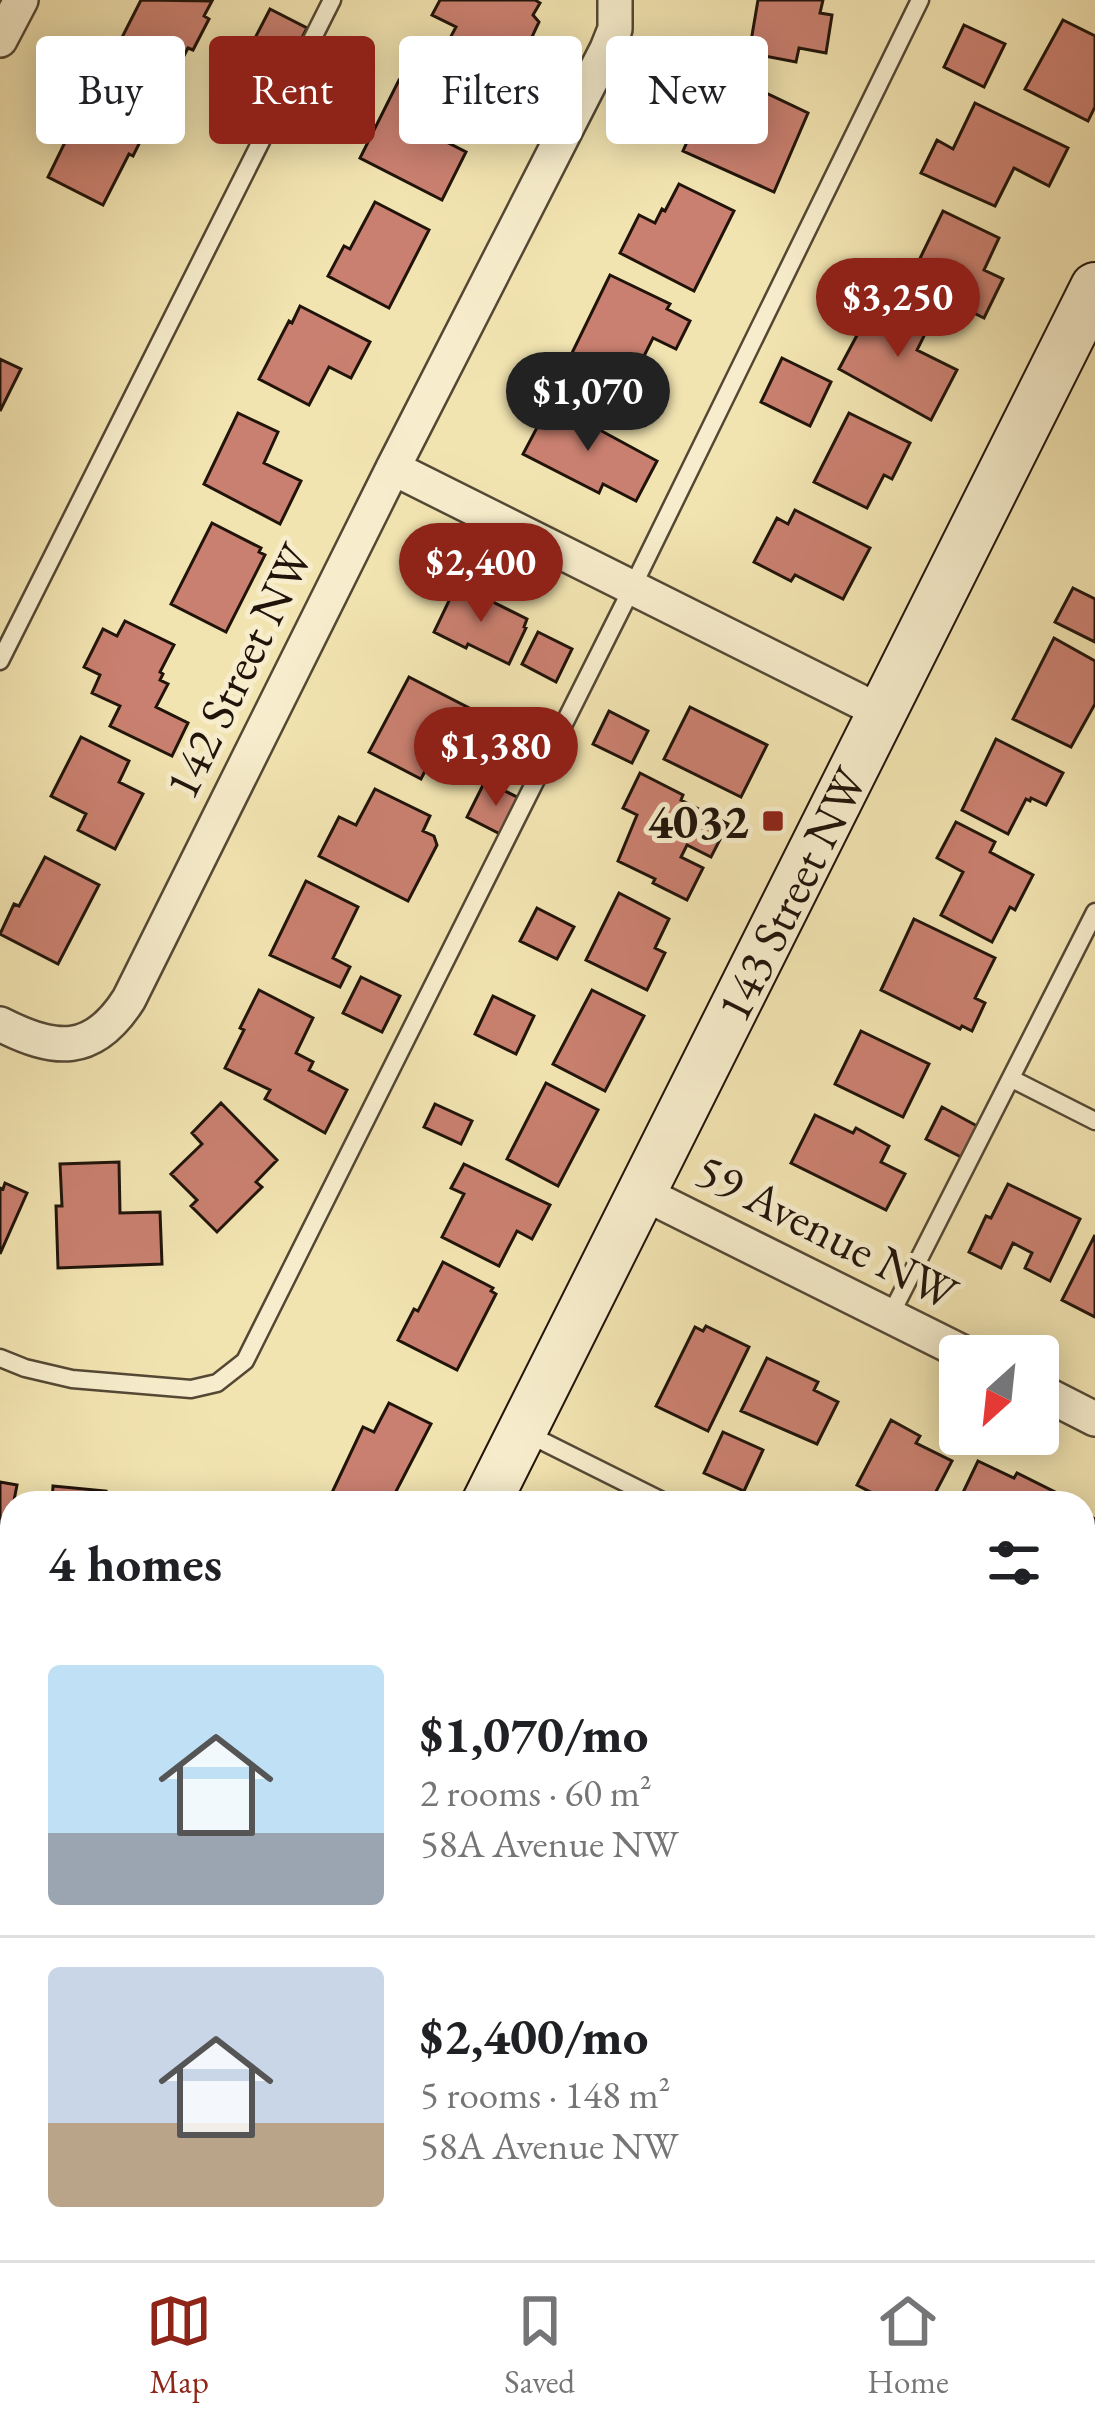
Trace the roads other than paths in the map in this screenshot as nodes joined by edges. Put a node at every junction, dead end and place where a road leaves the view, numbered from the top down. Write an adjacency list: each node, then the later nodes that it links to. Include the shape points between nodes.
1 (21, 0): 5 (street)
2 (332, 0): 9 (lane)
3 (615, 0): 7 (street, 142 Street NW, via 607,49)
4 (920, 0): 8 (lane)
5 (0, 40)
6 (1095, 287): 10 (street, 143 Street NW)
7 (393, 468): 8 (street); 12 (street, 142 Street NW, via 129,999 108,1027 78,1042 42,1043)
8 (632, 588): 10 (street); 18 (lane, via 244,1361 217,1383 191,1389 72,1379)
9 (0, 661)
10 (881, 712): 15 (street, 143 Street NW)
11 (1095, 912): 13 (lane)
12 (0, 1024)
13 (1012, 1079): 14 (lane); 16 (lane)
14 (1095, 1121)
15 (641, 1192): 16 (street, 59 Avenue NW); 21 (street, 143 Street NW)
16 (890, 1316): 17 (street, 59 Avenue NW)
17 (939, 1340)
18 (0, 1358)
19 (1059, 1401): 20 (street)
20 (1095, 1419)
21 (523, 1431): 22 (street, 143 Street NW); 23 (lane)
22 (492, 1491)
23 (642, 1491)

